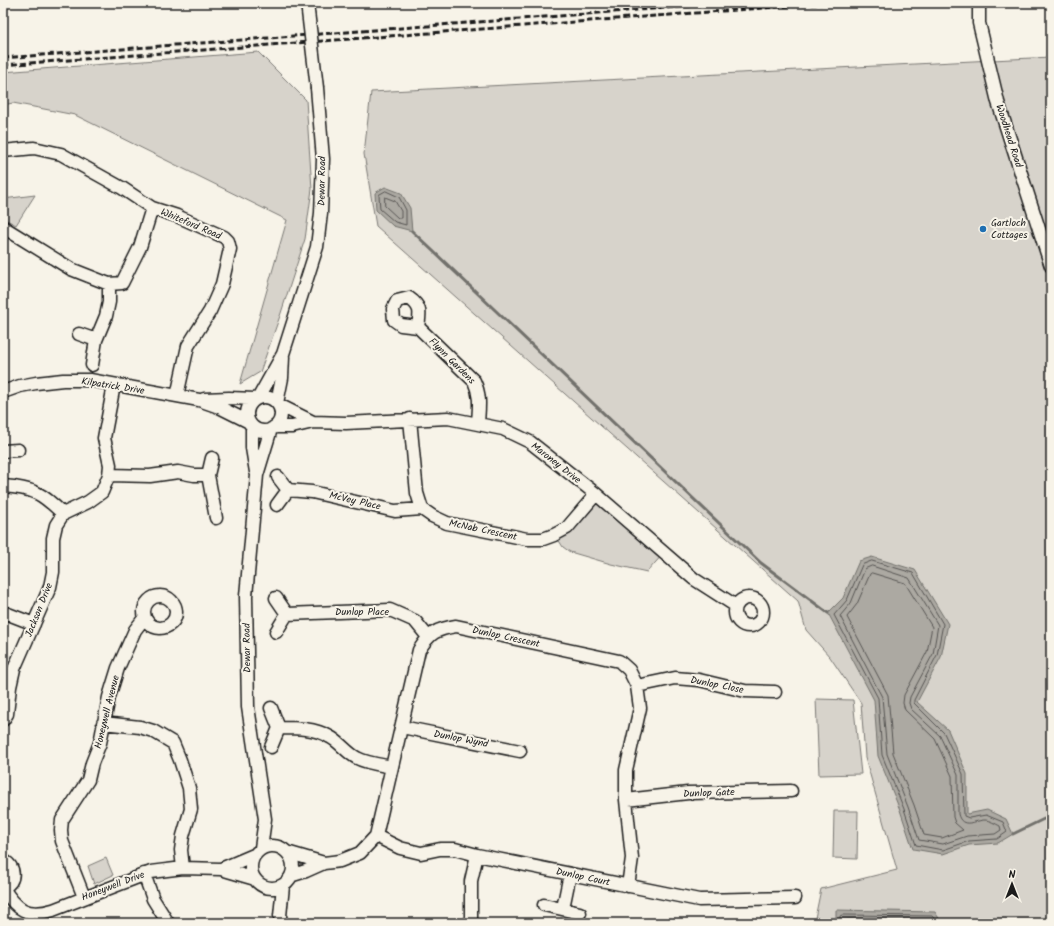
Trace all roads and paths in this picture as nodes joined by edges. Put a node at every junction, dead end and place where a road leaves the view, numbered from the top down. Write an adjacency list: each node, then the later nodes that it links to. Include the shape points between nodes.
1 (307, 3): 11 (street, Dewar Road, bridge, via 323,159 321,214 317,247)
2 (979, 4): 6 (street, Woodhead Road, via 979,24 998,102)
3 (3, 151): 4 (street, Whiteford Road, via 34,148 61,154)
4 (152, 208): 7 (street, via 140,247 122,283); 15 (street, Whiteford Road, via 224,237 230,249 216,298 188,346)
5 (3, 227): 7 (street, via 71,269)
6 (1051, 266)
7 (109, 284): 10 (street, via 106,316)
8 (418, 327): 21 (street, Flynn Gardens, via 474,381 479,390)
9 (79, 334): 10 (street)
10 (96, 340): 12 (street)
11 (283, 354): 16 (street, Dewar Road); 18 (street, Dewar Road)
12 (92, 365)
13 (114, 385): 14 (street, Kilpatrick Drive, via 90,380 63,380 36,383); 15 (street, Kilpatrick Drive); 27 (street, via 104,438 110,464)
14 (3, 392)
15 (177, 396): 17 (street, Kilpatrick Drive)
16 (257, 398): 17 (street, Kilpatrick Drive); 18 (street, via 268,397); 22 (street, via 248,407)
17 (199, 400): 22 (street, Kilpatrick Drive, via 219,407)
18 (278, 404): 20 (street, Maroney Drive); 23 (street, via 281,416)
19 (410, 419): 20 (street, Maroney Drive, via 346,424); 21 (street, Maroney Drive, via 448,418); 35 (street, via 417,493)
20 (313, 422): 23 (street, Maroney Drive)
21 (478, 423): 33 (street, Maroney Drive, via 503,429 530,442)
22 (250, 424): 23 (street, via 260,430); 29 (street, Dewar Road)
23 (273, 428): 29 (street, Dewar Road)
24 (18, 450): 25 (street)
25 (3, 451)
26 (212, 458): 28 (street)
27 (109, 475): 28 (street, via 150,476 178,472); 36 (street, via 102,492)
28 (208, 475): 37 (street)
29 (257, 475): 58 (street, Dewar Road, via 246,596 248,707)
30 (278, 477): 32 (street)
31 (3, 486): 36 (street, via 20,487 38,493 51,501)
32 (288, 490): 34 (street); 35 (street, McVey Place, via 312,492 395,511)
33 (596, 494): 35 (street, McNab Crescent, via 567,528 543,539 527,539 447,523); 39 (street, Maroney Drive, via 694,579)
34 (278, 505)
35 (422, 509)
36 (63, 514): 43 (street, Jackson Drive, via 56,525 53,538 53,572 50,587)
37 (216, 518)
38 (276, 598): 41 (street)
39 (736, 606)
40 (3, 612): 43 (street)
41 (287, 614): 44 (street); 45 (street, Dunlop Place, via 390,610 415,621)
42 (145, 617): 50 (street, Honeywell Avenue, via 118,668)
43 (34, 624): 49 (street, Jackson Drive, via 14,669 7,714)
44 (276, 632)
45 (428, 637): 46 (street, Dunlop Crescent, via 442,628 456,626 619,661 629,670); 51 (street, via 419,650)
46 (637, 686): 47 (street, Dunlop Close, via 675,678 699,680 745,691); 57 (street, Dunlop Crescent, via 640,708 626,770)
47 (775, 692)
48 (271, 708): 52 (street)
49 (3, 720)
50 (103, 723): 65 (street, via 153,731 173,743 190,795 191,809 181,850); 74 (street, Honeywell Avenue, via 100,743 88,780 62,820 62,841)
51 (402, 727): 54 (street, Dunlop Wynd); 55 (street)
52 (279, 728): 53 (street); 55 (street, via 314,730 331,737 358,759)
53 (271, 747)
54 (520, 751)
55 (392, 767): 59 (street)
56 (791, 791): 57 (street, Dunlop Gate, via 688,793)
57 (626, 800): 72 (street, Dunlop Crescent, via 632,858)
58 (265, 819): 60 (street, Dewar Road); 61 (street, Dewar Road)
59 (376, 836): 62 (street, Dunlop Court, via 400,848 421,853 455,849); 64 (street, via 360,853 340,861)
60 (285, 850): 61 (street, via 269,845); 64 (street); 69 (street, via 294,864)
61 (258, 852): 66 (street, Honeywell Drive); 70 (street, via 251,862)
62 (477, 855): 68 (street, Dunlop Court); 82 (street, via 471,881)
63 (3, 860): 79 (street, via 10,864 13,873 11,882 3,888 11,901)
64 (324, 863): 69 (street)
65 (183, 868): 66 (street, Honeywell Drive); 67 (street, Honeywell Drive)
66 (221, 869): 70 (street, Honeywell Drive)
67 (144, 874): 74 (street, Honeywell Drive); 81 (street, via 153,899)
68 (570, 874): 72 (street, Dunlop Court); 77 (street)
69 (293, 875): 71 (street)
70 (255, 879): 73 (street)
71 (283, 886): 73 (street); 80 (street)
72 (628, 886): 75 (street, Dunlop Court, via 698,900)
73 (266, 887): 80 (street)
74 (84, 898): 79 (street, Honeywell Drive)
75 (795, 898)
76 (544, 904): 77 (street)
77 (563, 908): 78 (street)
78 (580, 913)
79 (30, 918)
80 (281, 919)
81 (168, 923)
82 (471, 923)

